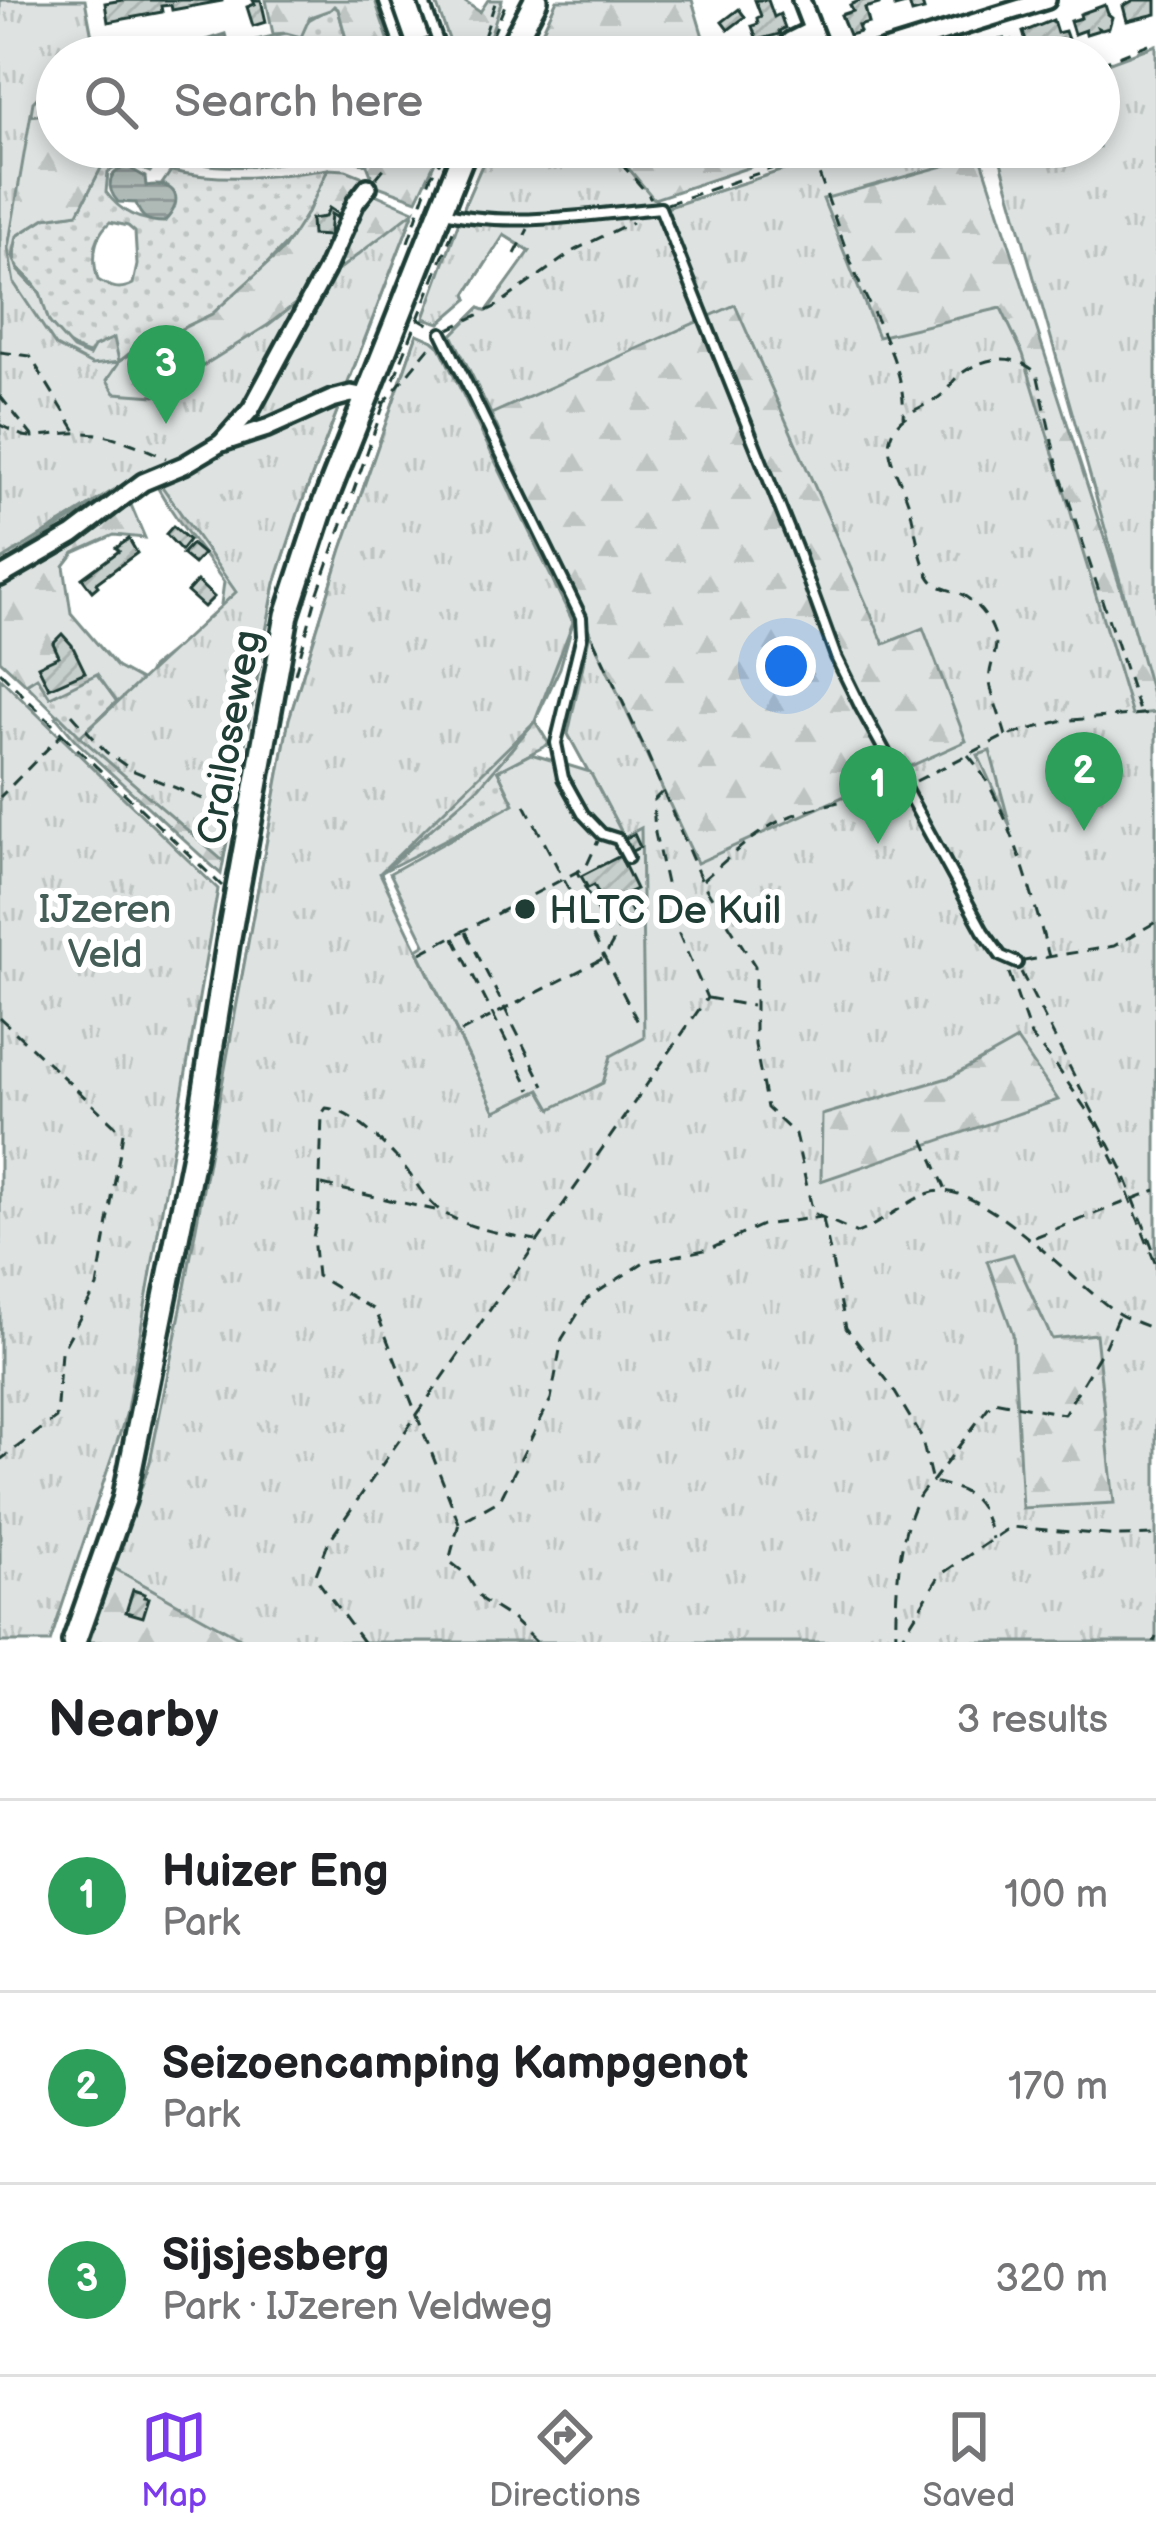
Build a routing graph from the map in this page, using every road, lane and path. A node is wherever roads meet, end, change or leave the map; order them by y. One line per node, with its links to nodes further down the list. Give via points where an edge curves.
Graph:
1 (385, 0): 10 (lane)
2 (423, 0): 11 (lane)
3 (496, 0): 12 (path)
4 (506, 0): 13 (path)
5 (801, 0): 9 (street)
6 (1047, 0): 8 (street)
7 (534, 1): 14 (main road)
8 (1026, 3): 17 (street)
9 (812, 30): 15 (street); 16 (street)
10 (397, 36)
11 (436, 36)
12 (486, 36)
13 (500, 36)
14 (508, 36)
15 (800, 36)
16 (814, 36)
17 (926, 36)
18 (1156, 41): 19 (path)
19 (1120, 57)
20 (384, 168): 25 (path)
21 (457, 168): 27 (main road, Crailoseweg)
22 (625, 168): 26 (path)
23 (771, 168): 26 (path)
24 (817, 168): 35 (path, via 899,377)
25 (368, 187): 39 (street, via 251,410)
26 (660, 208): 28 (lane); 30 (path); 50 (lane, via 836,657)
27 (440, 211): 28 (lane); 32 (main road, Crailoseweg)
28 (533, 219): 29 (path)
29 (515, 254)
30 (442, 333): 32 (path, via 420,318); 34 (path); 42 (lane)
31 (0, 352): 37 (path, via 29,356)
32 (384, 378): 34 (main road, Crailoseweg)
33 (0, 396): 38 (path)
34 (375, 400): 39 (street, via 332,399); 54 (main road, Crailoseweg, via 320,514 287,615)
35 (903, 418): 46 (path, via 992,358 1026,363 1037,373 1058,468); 48 (path, via 888,443 891,464 928,576 972,602 995,634 990,682)
36 (0, 425): 38 (path)
37 (76, 430): 38 (path); 40 (path, via 114,435)
38 (33, 437)
39 (221, 443): 40 (street)
40 (184, 465): 41 (street, via 143,482)
41 (0, 577)
42 (581, 616): 51 (path); 55 (lane, via 556,743 563,778)
43 (0, 672): 47 (path)
44 (1156, 712): 46 (path)
45 (72, 714): 54 (path, via 132,770)
46 (1140, 714): 48 (path)
47 (62, 734): 52 (path); 60 (path, via 224,887)
48 (1006, 736): 49 (path)
49 (967, 754): 50 (path); 65 (path, via 1003,815)
50 (905, 787): 59 (path, via 786,818); 67 (lane, via 983,931)
51 (662, 792): 59 (path); 68 (path, via 653,801 656,832 675,925)
52 (0, 797)
53 (525, 805): 58 (path)
54 (250, 815): 60 (main road, Crailoseweg)
55 (602, 834): 56 (lane, via 618,839); 57 (path)
56 (628, 858)
57 (577, 872): 58 (path); 66 (path, via 613,942)
58 (563, 879): 62 (path); 66 (path)
59 (701, 882): 69 (path, via 755,966)
60 (238, 888): 96 (main road, Crailoseweg, via 124,1500)
61 (1156, 922): 65 (path, via 1114,946)
62 (465, 930): 63 (path); 70 (path)
63 (453, 936): 64 (path); 71 (path)
64 (421, 953)
65 (1049, 957): 67 (path)
66 (604, 958): 70 (path); 73 (path)
67 (1013, 961): 81 (path); 81 (path, via 1009,979 1030,1036 1096,1124)
68 (706, 998): 69 (path); 85 (path)
69 (755, 1006): 83 (path, via 767,1108 795,1134 813,1213)
70 (505, 1009): 71 (path); 75 (path)
71 (493, 1016): 74 (path); 76 (path)
72 (0, 1018): 91 (path, via 123,1133 97,1287 61,1352 56,1418)
73 (640, 1026)
74 (461, 1032)
75 (544, 1086)
76 (531, 1090)
77 (924, 1139): 80 (path)
78 (320, 1185): 82 (path); 82 (path, via 322,1114 333,1108 396,1157); 90 (path, via 317,1276 376,1311)
79 (1156, 1190): 81 (path)
80 (946, 1192): 83 (path, via 932,1191 857,1233); 84 (path, via 959,1192)
81 (1132, 1199): 84 (path); 86 (path); 87 (path)
82 (442, 1212): 85 (path)
83 (823, 1217): 92 (path, via 846,1328 921,1436); 93 (path, via 762,1225 710,1249 644,1262 587,1299 562,1340 551,1399 500,1500)
84 (1032, 1238): 88 (path)
85 (538, 1241): 90 (path)
86 (1156, 1257)
87 (1156, 1265)
88 (1119, 1314): 89 (path); 92 (path, via 1064,1414 993,1401)
89 (1156, 1326)
90 (418, 1413): 93 (path); 97 (path, via 329,1541 315,1577)
91 (0, 1460)
92 (932, 1482): 95 (path, via 960,1488 985,1512); 99 (path, via 910,1517 895,1587)
93 (460, 1522): 98 (path, via 449,1561 482,1600)
94 (1156, 1535): 95 (path, via 1010,1527)
95 (992, 1539): 99 (path, via 940,1574)
96 (74, 1642)
97 (363, 1642)
98 (536, 1642)
99 (897, 1642)

